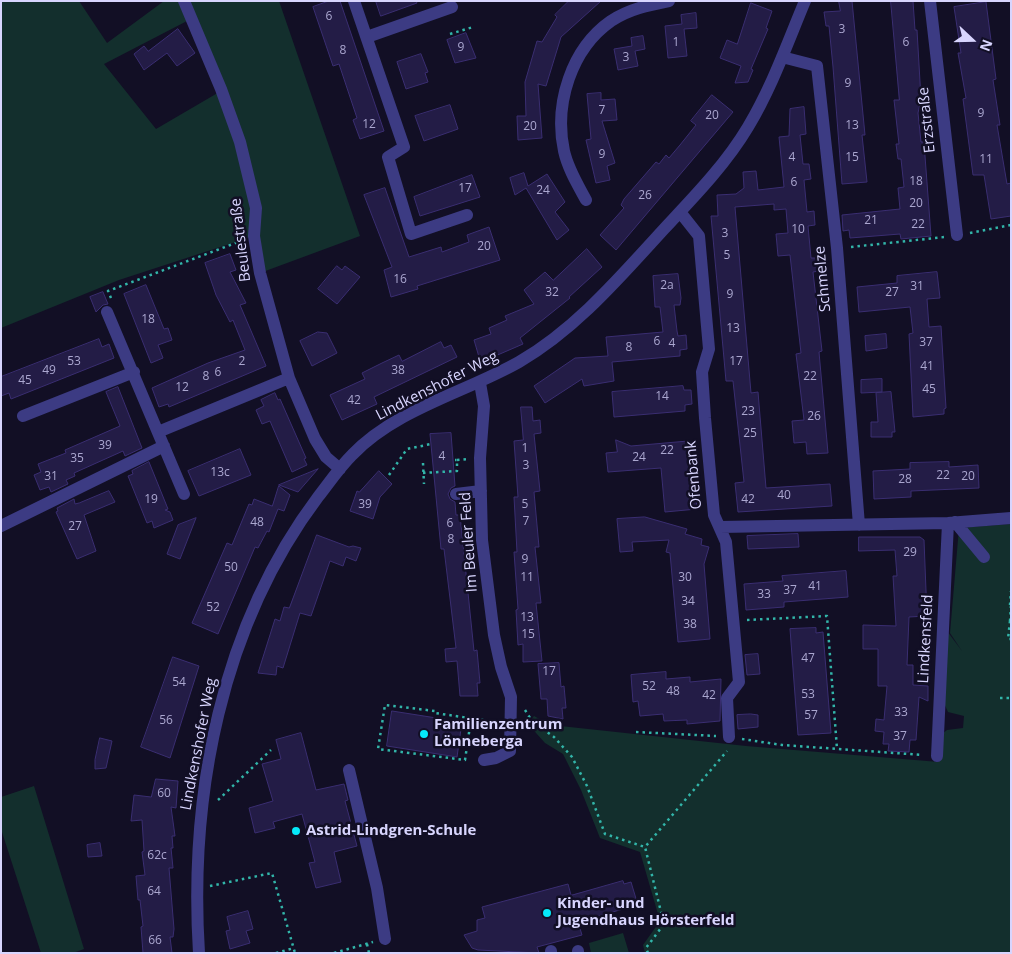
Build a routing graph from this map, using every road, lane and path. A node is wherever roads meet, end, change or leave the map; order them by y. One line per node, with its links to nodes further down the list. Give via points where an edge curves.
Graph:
1 (184, 1): 16 (street, Beulestraße, via 240,142 257,218)
2 (354, 1): 9 (street)
3 (669, 1): 11 (street, via 642,6 612,20 588,43 570,73 561,132 570,169)
4 (805, 1): 10 (street, Lindkenshofer Weg)
5 (930, 1): 15 (street, Erzstraße)
6 (452, 7): 9 (street)
7 (473, 27): 8 (path)
8 (450, 34)
9 (367, 37): 13 (street, via 404,147 388,157 410,234)
10 (782, 56): 12 (street, Lindkenshofer Weg, via 770,89 748,128); 17 (street, Schmelze, via 817,66)
11 (586, 200)
12 (680, 212): 21 (street, Lindkenshofer Weg, via 572,324 536,352); 39 (street, Ofenbank, via 699,236 709,349 702,372 714,515)
13 (467, 215)
14 (1011, 225): 15 (path)
15 (957, 235): 17 (path)
16 (254, 236): 18 (path, via 108,291 114,309); 20 (street, Beulestraße, via 268,309)
17 (837, 248): 37 (street, Schmelze)
18 (106, 312): 19 (street)
19 (134, 372): 22 (street); 23 (street)
20 (289, 378): 23 (street); 28 (street, Beulestraße, via 315,439 326,457)
21 (480, 383): 28 (street, Lindkenshofer Weg, via 404,417 377,434); 32 (street, Im Beuler Feld, via 484,406)
22 (23, 416)
23 (158, 432): 25 (street)
24 (431, 444): 30 (path, via 407,449)
25 (164, 446): 33 (street); 38 (street)
26 (455, 460): 29 (path, via 457,471)
27 (422, 463): 29 (path)
28 (340, 469): 58 (street, Lindkenshofer Weg, via 286,544 250,616 223,693)
29 (423, 473): 31 (path)
30 (389, 475)
31 (424, 484)
32 (481, 492): 34 (street); 46 (street, Im Beuler Feld, via 482,540 494,635)
33 (184, 494)
34 (456, 494)
35 (1011, 518): 36 (street)
36 (952, 523): 37 (street); 40 (street); 55 (street, Lindkensfeld)
37 (859, 525): 39 (street)
38 (1, 526)
39 (720, 527): 43 (street, Ofenbank, via 726,542)
40 (984, 557)
41 (1011, 591): 42 (path)
42 (1010, 605): 44 (path)
43 (733, 621): 52 (street, Ofenbank, via 739,682 727,698); 54 (path, via 827,616)
44 (1010, 621): 45 (path, via 1008,639)
45 (1011, 639)
46 (511, 696): 56 (street, via 510,751); 59 (path, via 532,721 554,737 572,757 605,834)
47 (1000, 698): 48 (path)
48 (1011, 698)
49 (471, 719): 49 (path, via 465,760 378,749 385,706); 50 (path)
50 (493, 722)
51 (636, 732): 52 (path)
52 (730, 737): 54 (path); 59 (path, via 727,751)
53 (271, 750): 58 (path)
54 (837, 750): 55 (path)
55 (937, 756)
56 (484, 760)
57 (349, 770): 61 (street, via 377,888)
58 (202, 815): 60 (street, Lindkenshofer Weg)
59 (645, 847): 70 (path, via 664,924 646,948)
60 (197, 889): 63 (path, via 272,874); 65 (street, Lindkenshofer Weg)
61 (385, 939): 62 (path)
62 (367, 944): 64 (path); 69 (path)
63 (294, 948): 66 (path); 67 (path)
64 (347, 951): 68 (path)
65 (199, 953)
66 (276, 953)
67 (295, 953)
68 (334, 953)
69 (369, 953)
70 (648, 953)

